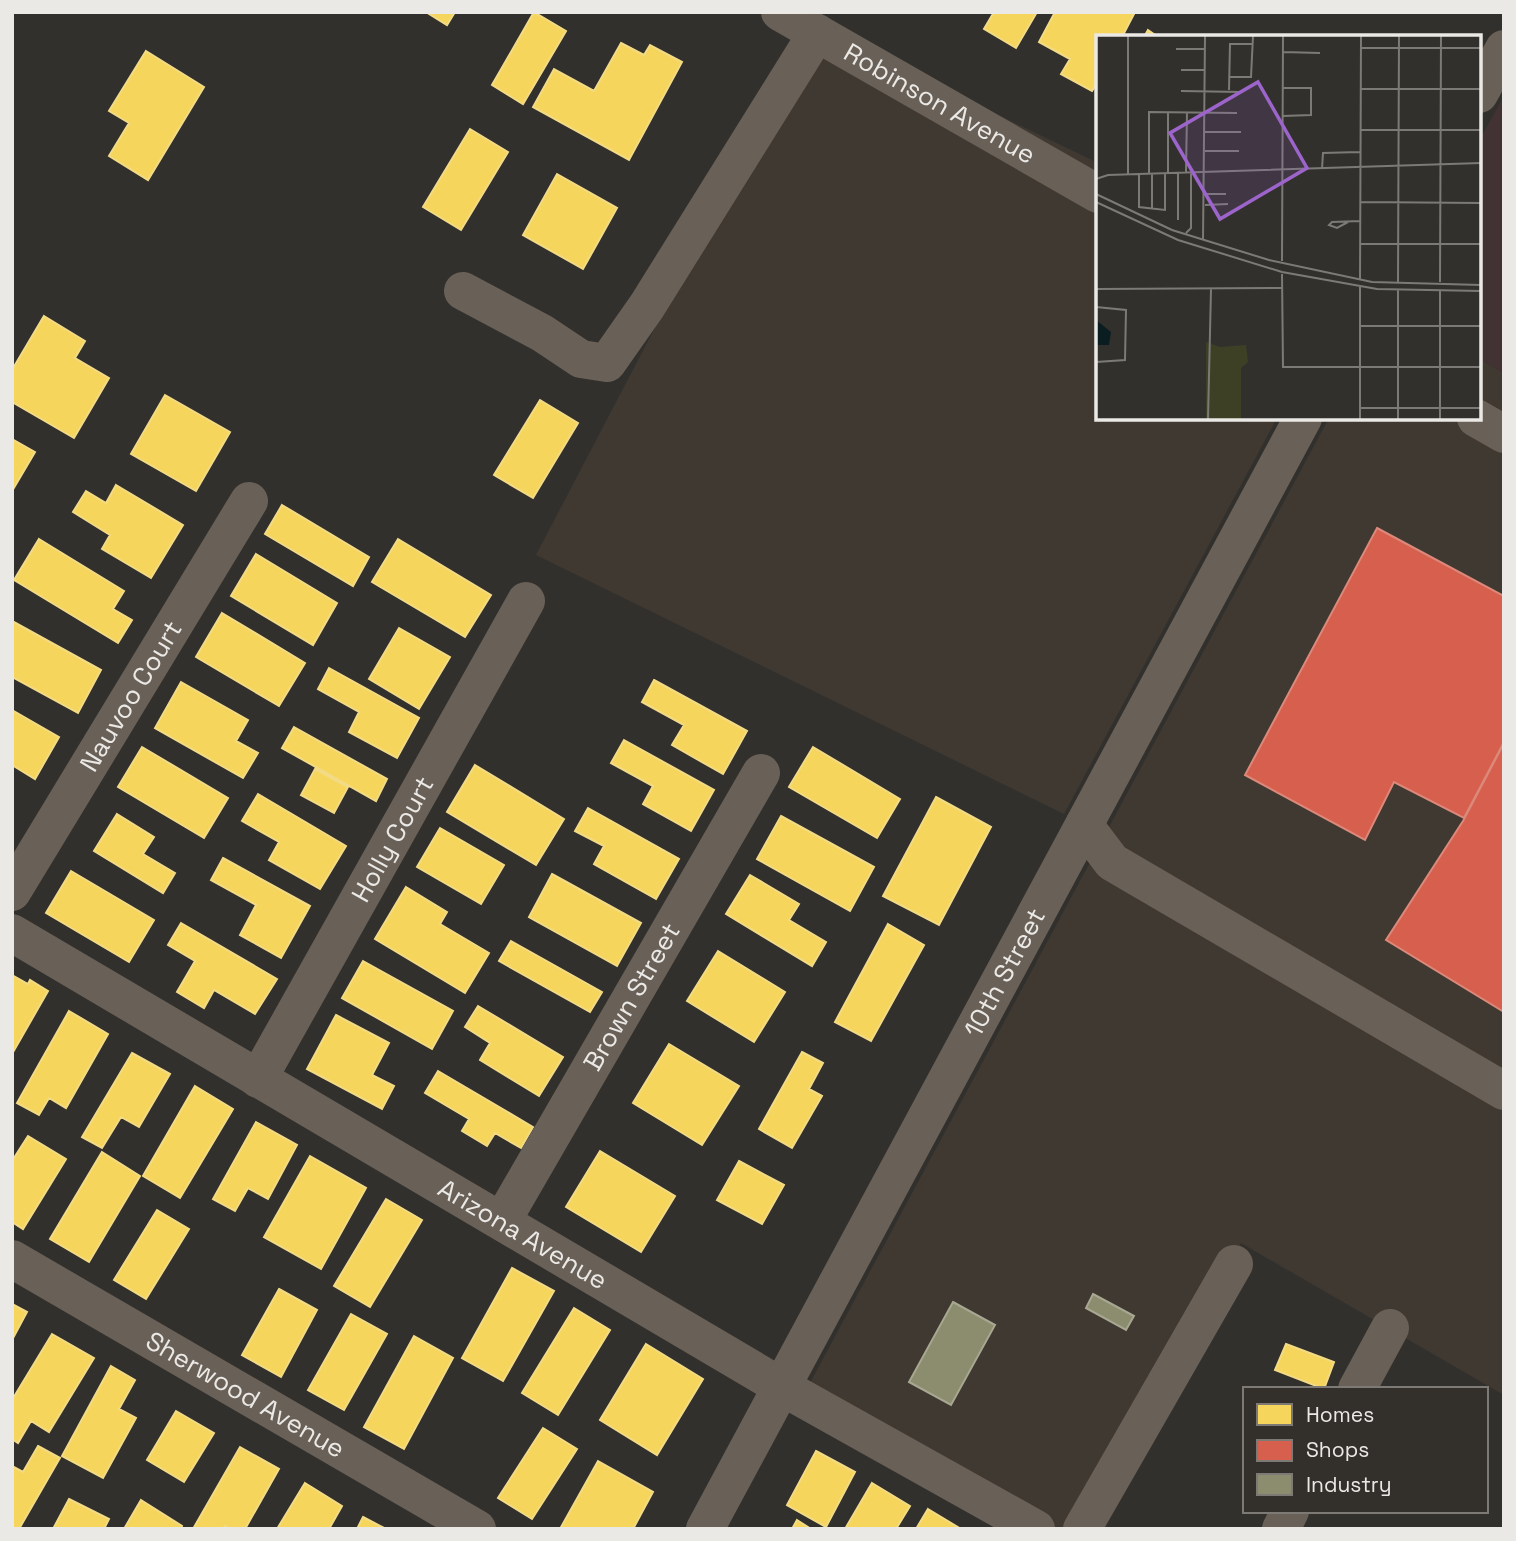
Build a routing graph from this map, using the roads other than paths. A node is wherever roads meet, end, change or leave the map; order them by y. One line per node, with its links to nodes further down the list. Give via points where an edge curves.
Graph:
1 (780, 12): 2 (street, Robinson Avenue)
2 (817, 33): 5 (street, Robinson Avenue); 6 (street, via 607,363 581,359)
3 (1504, 49): 4 (street)
4 (1481, 90)
5 (1096, 193)
6 (463, 291)
7 (1302, 420): 13 (street, 10th Street)
8 (1480, 420): 9 (street)
9 (1504, 434)
10 (248, 501): 14 (street, Nauvoo Court)
11 (526, 601): 16 (street, Holly Court)
12 (761, 773): 18 (street, Brown Street)
13 (1084, 825): 17 (street, via 1112,862); 22 (street, 10th Street)
14 (12, 892)
15 (12, 933): 16 (street, Arizona Avenue)
16 (258, 1079): 18 (street, Arizona Avenue)
17 (1504, 1091)
18 (502, 1222): 22 (street, Arizona Avenue)
19 (12, 1259): 25 (street, Sherwood Avenue)
20 (1234, 1264): 28 (street)
21 (1390, 1328): 23 (street)
22 (782, 1387): 26 (street, 10th Street); 27 (street, Arizona Avenue)
23 (1358, 1387)
24 (1289, 1513): 29 (street)
25 (477, 1529)
26 (705, 1529)
27 (1036, 1529)
28 (1082, 1529)
29 (1281, 1529)

